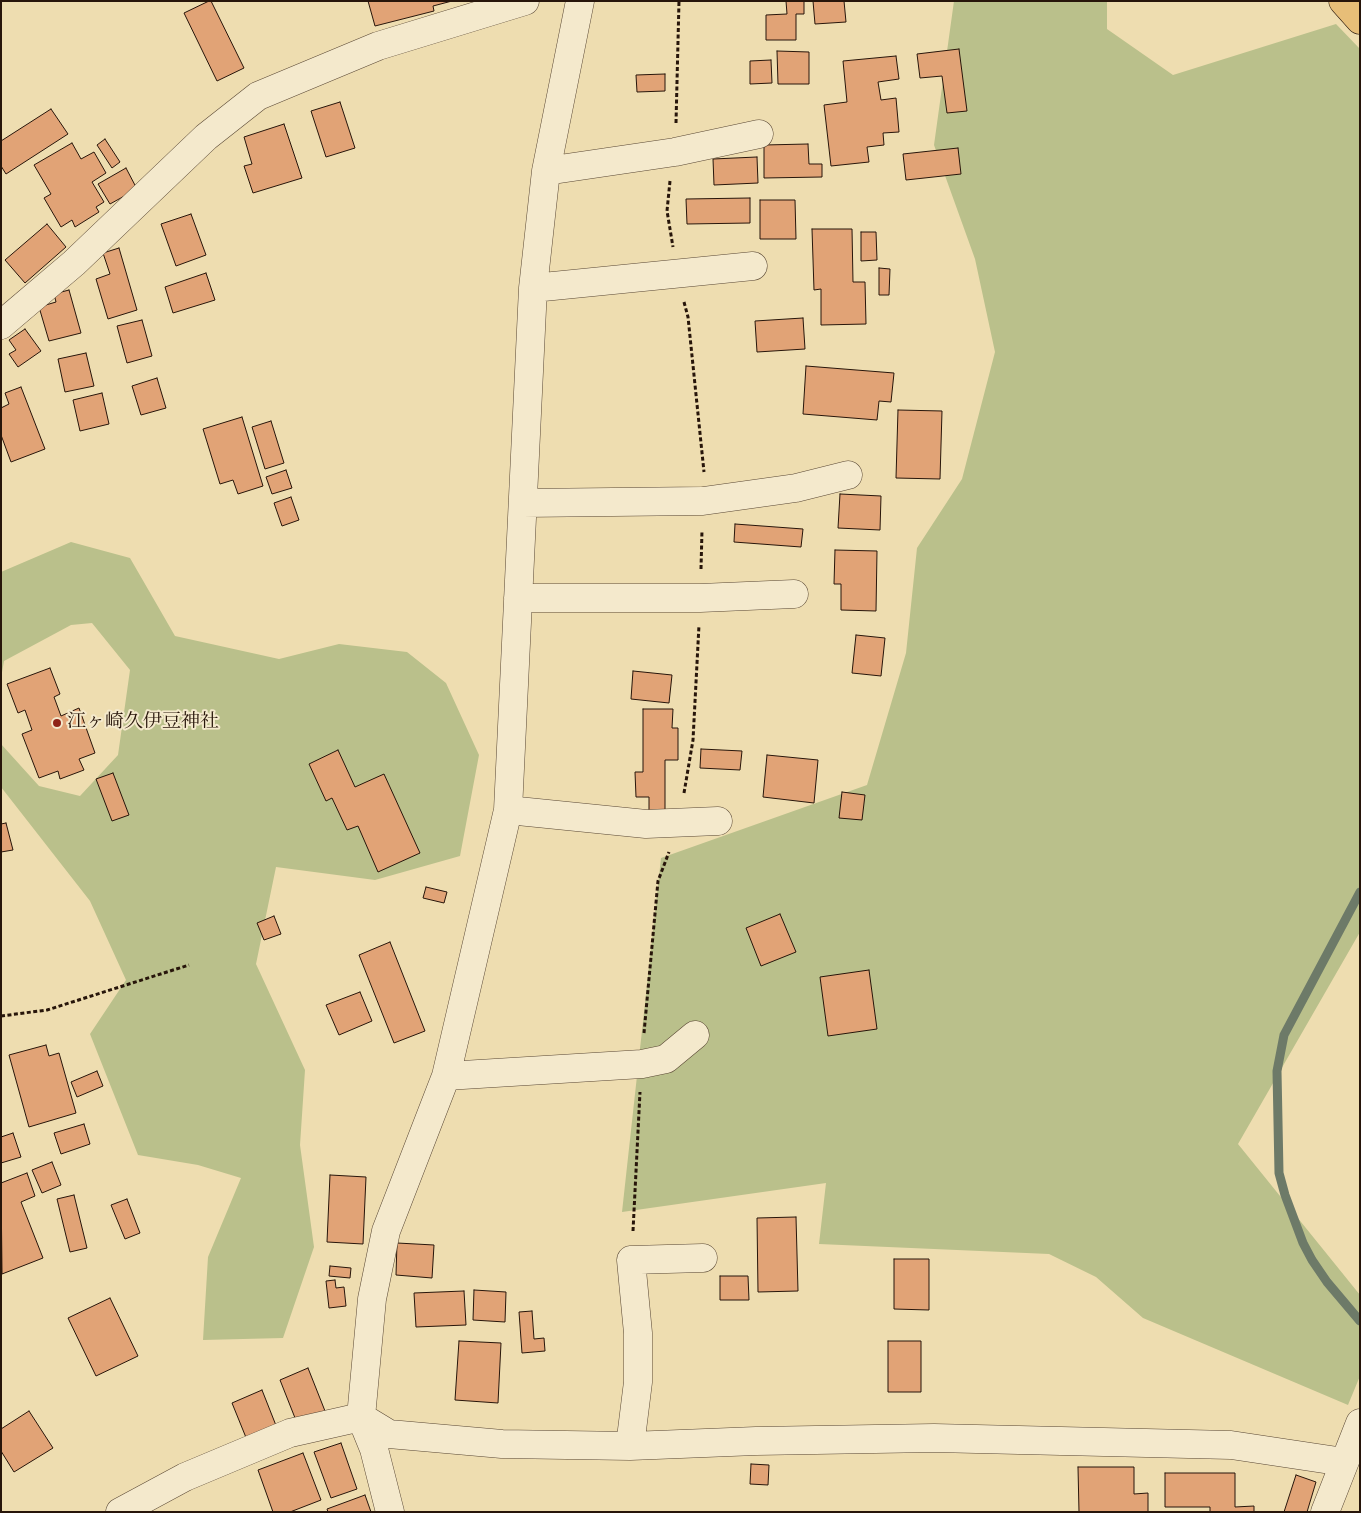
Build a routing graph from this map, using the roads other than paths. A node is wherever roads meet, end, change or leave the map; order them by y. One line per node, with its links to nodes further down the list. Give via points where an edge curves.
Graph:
1 (525, 1): 9 (street, via 378,46 258,96 206,137 74,263)
2 (580, 1): 6 (street)
3 (1343, 1): 4 (main road)
4 (1360, 20)
5 (758, 134): 6 (street, via 676,152)
6 (546, 171): 8 (street)
7 (753, 266): 8 (street)
8 (533, 288): 11 (street)
9 (1, 325)
10 (848, 475): 11 (street, via 796,488 703,501)
11 (523, 502): 13 (street)
12 (794, 594): 13 (street, via 700,598)
13 (518, 598): 14 (street)
14 (508, 810): 15 (street, via 646,824); 17 (street)
15 (718, 821)
16 (695, 1035): 17 (street, via 666,1059 642,1064)
17 (446, 1076): 19 (street, via 386,1231 372,1299)
18 (703, 1258): 21 (street, via 631,1260 638,1334 638,1382)
19 (361, 1417): 21 (street, via 389,1434 502,1444); 23 (street, via 290,1433 185,1477); 24 (street, via 374,1449)
20 (1360, 1423): 22 (street)
21 (630, 1446): 22 (street, via 756,1440 934,1438 1211,1444)
22 (1344, 1462): 25 (street)
23 (120, 1512)
24 (390, 1512)
25 (1325, 1512)

